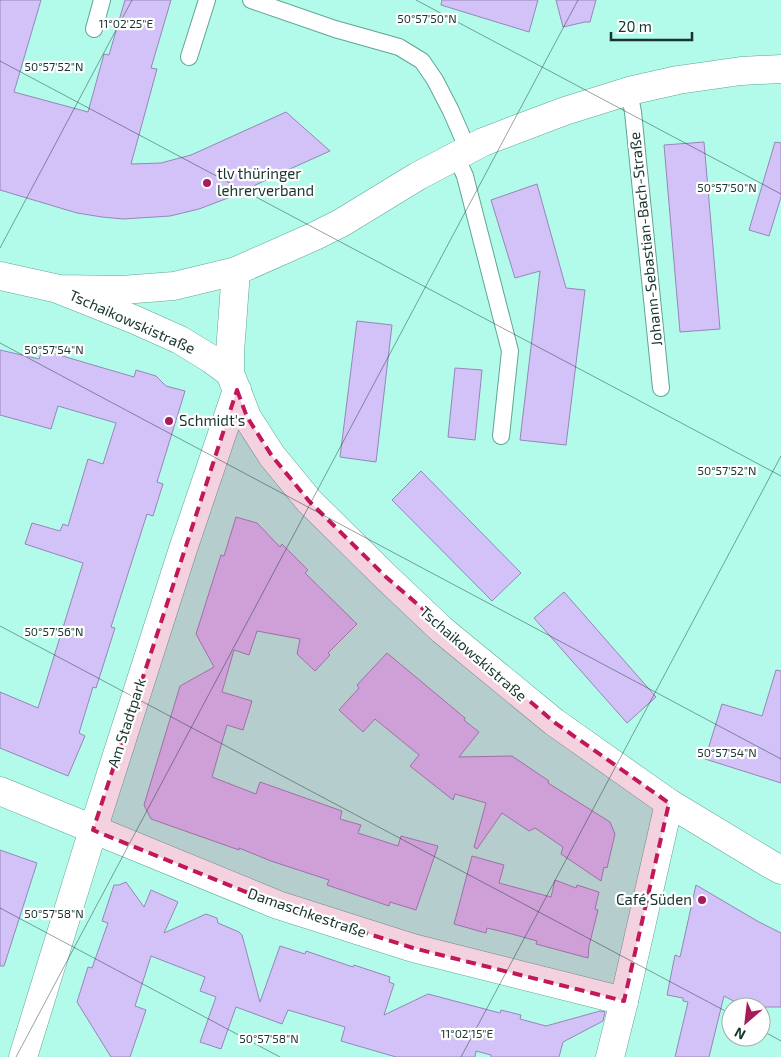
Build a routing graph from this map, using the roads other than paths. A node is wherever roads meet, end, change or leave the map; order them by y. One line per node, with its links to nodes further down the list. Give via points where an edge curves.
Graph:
1 (102, 0): 4 (lane)
2 (207, 0): 5 (lane)
3 (251, 0): 8 (lane, via 335,30 399,47 422,60 458,124)
4 (94, 29)
5 (189, 57)
6 (781, 69): 7 (street, via 741,71)
7 (629, 91): 8 (street, via 565,110); 13 (lane, Johann-Sebastian-Bach-Straße)
8 (462, 153): 9 (street, via 341,223); 14 (lane, via 465,176 510,351)
9 (236, 272): 11 (street, Tschaikowskistraße, via 174,286 122,290); 12 (street, Tschaikowskistraße, via 230,352)
10 (0, 276): 11 (street, Tschaikowskistraße)
11 (59, 289): 12 (street, Tschaikowskistraße, via 180,340 211,359)
12 (233, 382): 16 (street, Tschaikowskistraße, via 247,417 272,456 309,501 386,577 442,630 554,722); 17 (street, Am Stadtpark)
13 (662, 388)
14 (501, 436)
15 (0, 791): 17 (street, Damaschkestraße)
16 (669, 803): 18 (street, Tschaikowskistraße); 19 (street)
17 (93, 830): 19 (street, Damaschkestraße, via 278,906 413,948); 20 (street, Am Stadtpark)
18 (781, 870)
19 (624, 1002): 21 (street)
20 (23, 1057)
21 (610, 1057)

